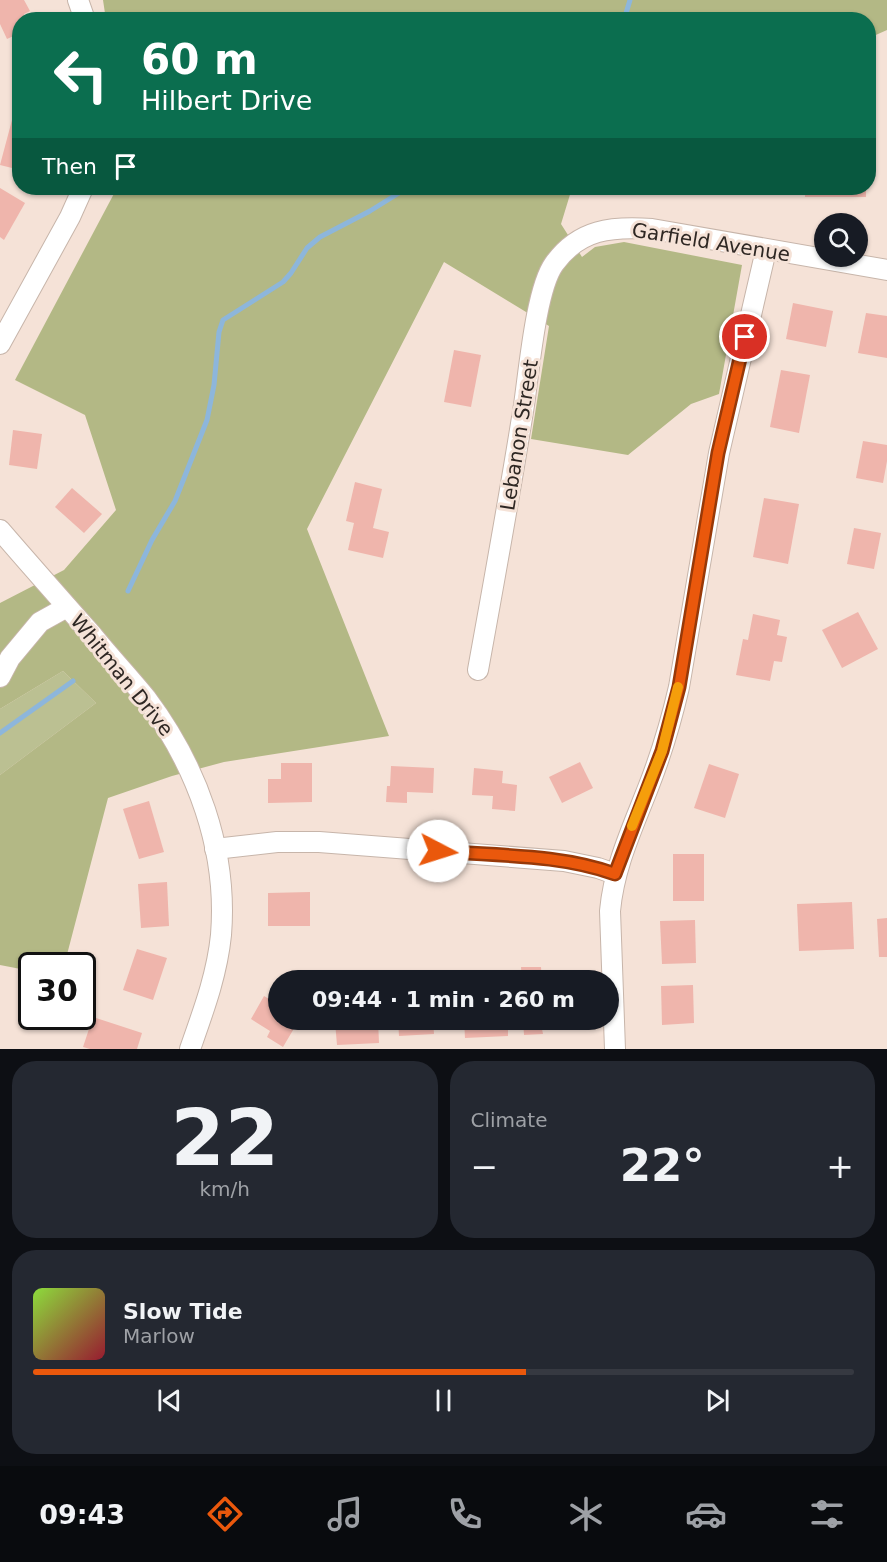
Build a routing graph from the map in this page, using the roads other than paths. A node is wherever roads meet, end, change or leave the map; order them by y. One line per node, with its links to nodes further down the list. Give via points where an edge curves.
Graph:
1 (80, 195): 5 (street)
2 (606, 229): 3 (street, Garfield Avenue, via 652,229); 8 (street, Lebanon Street, via 564,252 545,282)
3 (766, 250): 4 (street, Garfield Avenue); 11 (street, via 718,453 679,687 662,751)
4 (887, 270)
5 (0, 344)
6 (0, 530): 7 (street, Whitman Drive)
7 (67, 607): 9 (street, via 40,622 10,658); 10 (street, Whitman Drive, via 146,698 174,740 194,779)
8 (478, 670)
9 (0, 677)
10 (216, 849): 11 (street, via 319,842 564,861); 12 (street, Whitman Drive, via 221,934 213,979)
11 (615, 874): 13 (street, via 610,911)
12 (190, 1049)
13 (615, 1049)

